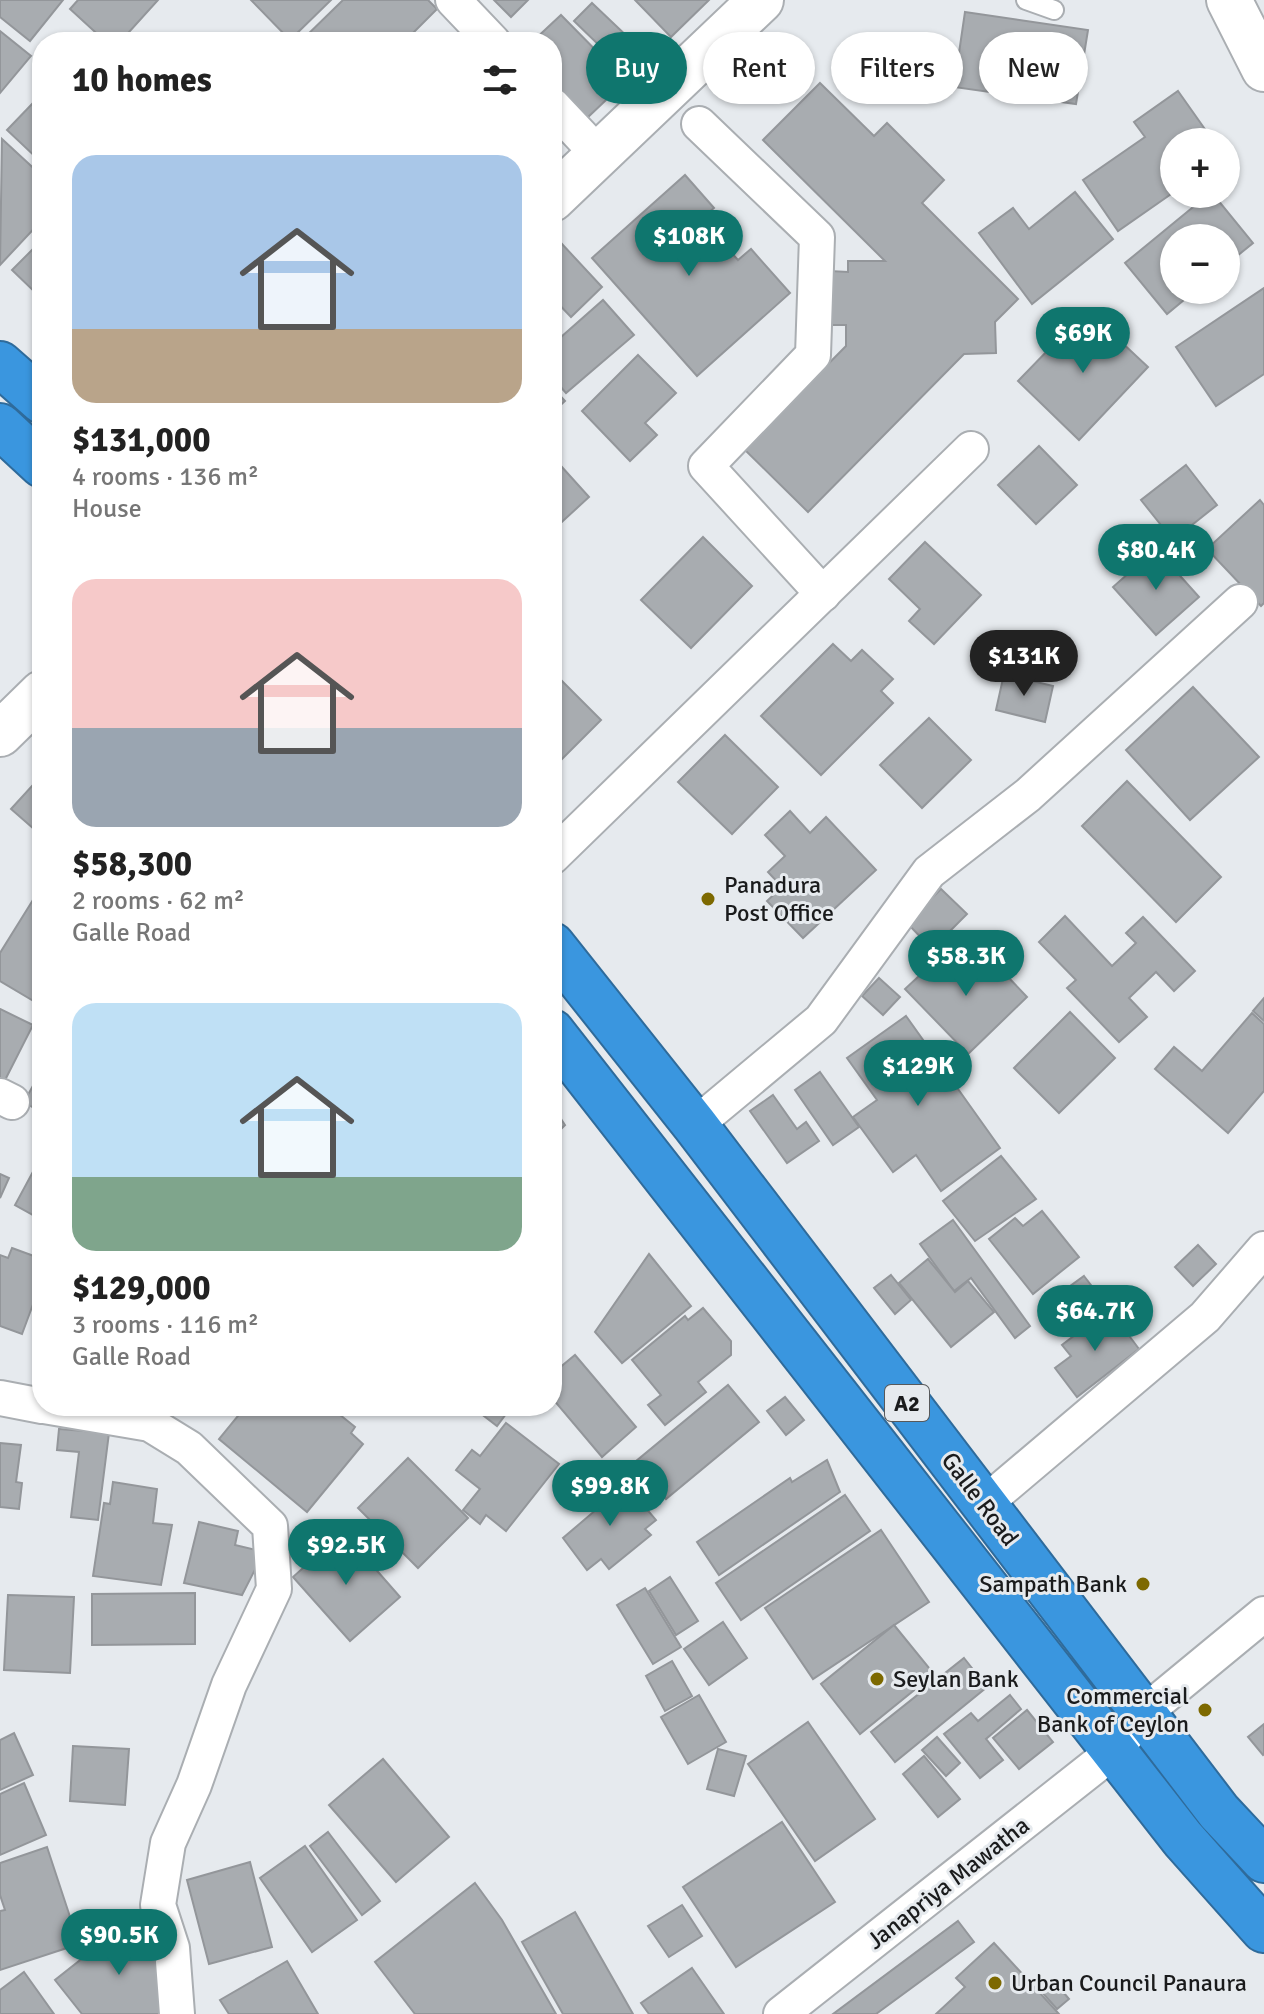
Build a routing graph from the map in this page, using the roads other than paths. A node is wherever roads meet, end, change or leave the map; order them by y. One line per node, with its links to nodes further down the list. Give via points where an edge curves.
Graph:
1 (453, 0): 6 (street)
2 (761, 0): 10 (street)
3 (1026, 0): 5 (lane)
4 (1229, 0): 7 (street)
5 (1054, 10)
6 (483, 32)
7 (1264, 69)
8 (562, 116): 10 (street)
9 (699, 124): 17 (street, via 817,237 813,355 706,466)
10 (600, 156): 11 (street)
11 (562, 190)
12 (0, 364): 13 (highway)
13 (32, 392)
14 (0, 426): 16 (highway)
15 (971, 449): 17 (street)
16 (32, 456)
17 (823, 594): 21 (street)
18 (1240, 602): 24 (street, via 1028,795 929,872 821,1020)
19 (32, 703): 20 (street)
20 (0, 734)
21 (562, 847)
22 (562, 958): 24 (highway, Galle Road / A2)
23 (562, 1045): 32 (highway, Galle Road / A2)
24 (695, 1125): 29 (highway, Galle Road / A2)
25 (1264, 1249): 29 (street, via 1205,1317)
26 (0, 1398): 27 (street)
27 (32, 1404)
28 (102, 1416): 35 (street, via 150,1424 189,1448 270,1526 274,1589 229,1685 168,1843 158,1905 172,1948)
29 (984, 1504): 31 (highway, Galle Road / A2)
30 (1264, 1614): 31 (street, Janapriya Mawatha)
31 (1144, 1713): 32 (street, Janapriya Mawatha); 33 (highway, Galle Road / A2, via 1219,1812)
32 (1114, 1751): 34 (highway, Galle Road / A2); 36 (street, Janapriya Mawatha)
33 (1264, 1860)
34 (1264, 1930)
35 (177, 2014)
36 (781, 2014)

